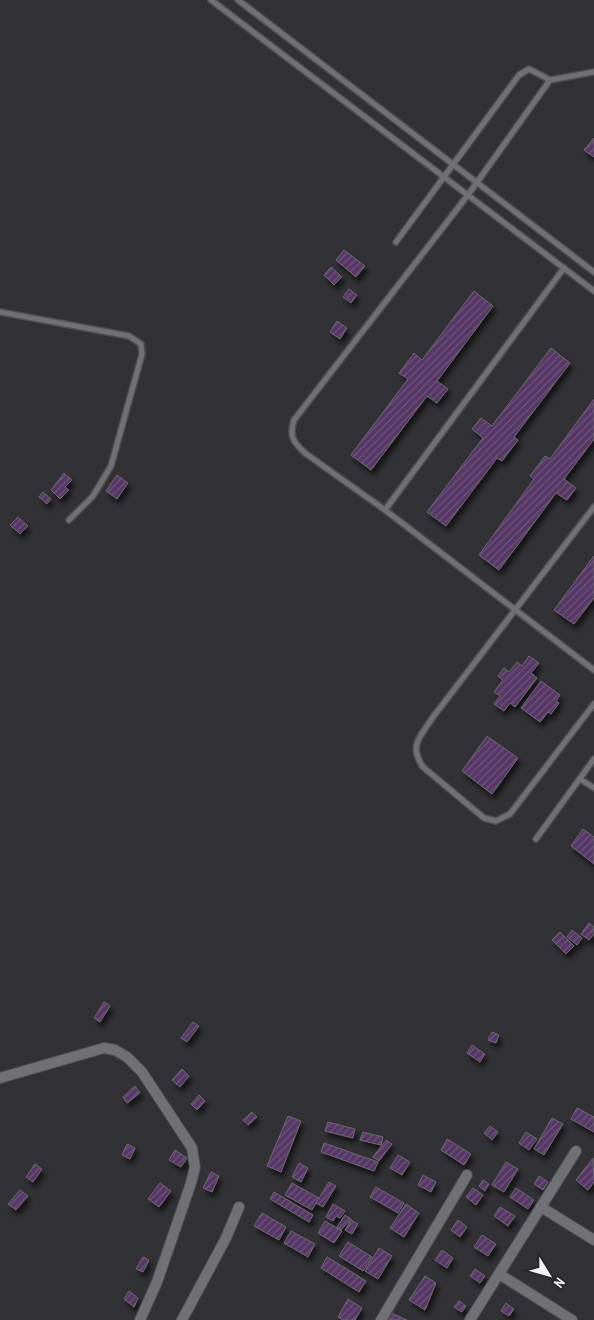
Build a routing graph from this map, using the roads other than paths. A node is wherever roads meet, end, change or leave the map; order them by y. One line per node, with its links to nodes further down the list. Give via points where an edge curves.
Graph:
1 (211, 0): 6 (lane)
2 (238, 0): 5 (lane)
3 (594, 72): 4 (lane)
4 (550, 80): 5 (lane, via 533,70 524,71); 7 (lane)
5 (452, 164): 6 (lane); 7 (lane)
6 (444, 177): 8 (lane); 9 (lane)
7 (477, 182): 8 (lane); 11 (lane)
8 (468, 195): 10 (lane); 15 (lane, via 294,420 290,432 294,443 305,453)
9 (396, 242)
10 (564, 268): 12 (lane); 15 (lane)
11 (594, 272)
12 (594, 291)
13 (0, 312): 16 (lane, via 129,336 141,344 142,354 111,466 93,496)
14 (594, 507): 17 (lane)
15 (385, 510): 17 (lane)
16 (69, 520)
17 (516, 610): 18 (lane); 19 (lane, via 415,745 415,756 422,767 484,818 496,821 510,814)
18 (594, 670)
19 (594, 704)
20 (594, 759): 21 (lane)
21 (580, 779): 22 (lane); 23 (lane)
22 (594, 788)
23 (536, 839)
24 (0, 1078): 31 (street, via 104,1048 115,1050 142,1072 192,1148 195,1167 191,1183 157,1282)
25 (576, 1151): 28 (street)
26 (467, 1175): 33 (street)
27 (239, 1207): 32 (street)
28 (541, 1207): 29 (street); 30 (street)
29 (594, 1240)
30 (499, 1274): 34 (street); 35 (street)
31 (140, 1320)
32 (182, 1320)
33 (381, 1320)
34 (470, 1320)
35 (572, 1320)

